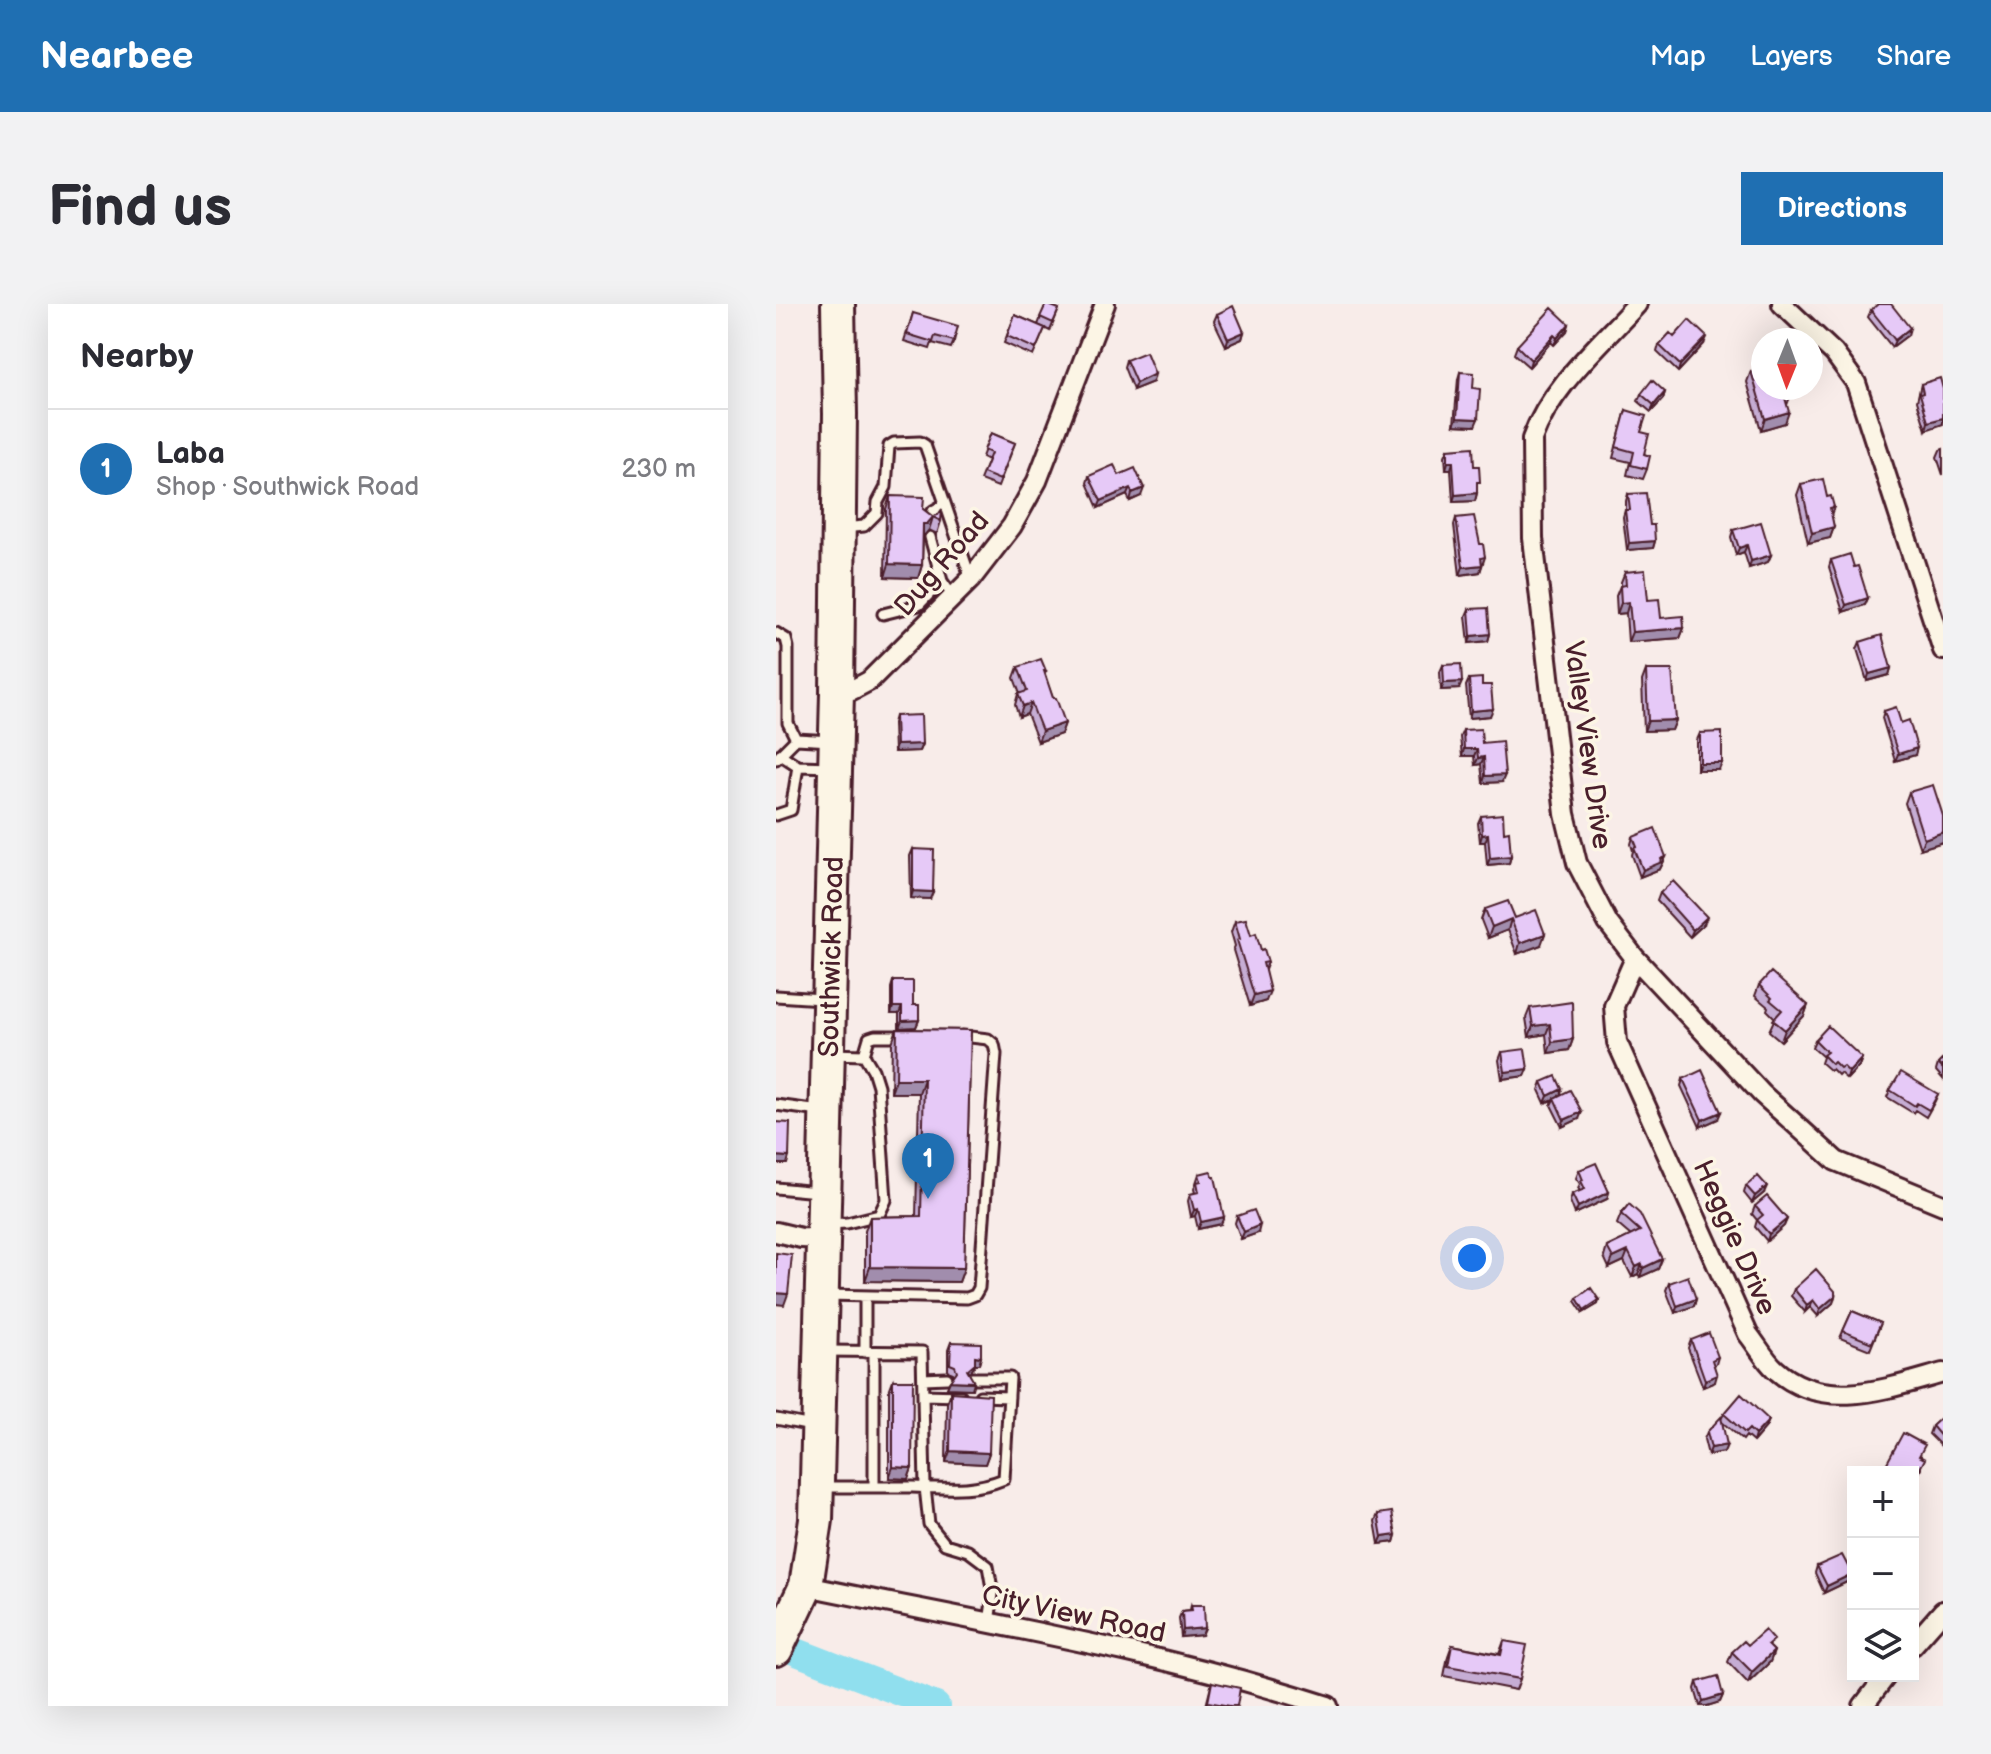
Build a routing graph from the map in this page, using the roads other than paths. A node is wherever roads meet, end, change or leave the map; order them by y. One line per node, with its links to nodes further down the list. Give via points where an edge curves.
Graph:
1 (838, 304): 7 (highway, Southwick Road)
2 (1105, 304): 9 (street, Dug Road, via 1037,481 1012,526)
3 (1637, 304): 21 (street, Valley View Drive, via 1566,382 1532,439 1533,538 1565,814 1577,863 1608,923)
4 (1782, 304): 14 (street, via 1834,353 1856,383)
5 (945, 504): 6 (lane, via 933,511); 7 (lane, via 923,444 894,443 888,449 885,490 874,517 860,527); 9 (lane)
6 (929, 522)
7 (839, 528): 15 (highway, Southwick Road)
8 (930, 537): 10 (lane)
9 (971, 579): 11 (street, Dug Road)
10 (942, 581): 11 (lane); 12 (lane, via 919,605)
11 (954, 598): 15 (street, Dug Road, via 869,681)
12 (883, 614)
13 (776, 633): 16 (lane, via 788,647 788,723)
14 (1943, 650)
15 (837, 693): 17 (highway, Southwick Road)
16 (796, 739): 17 (lane); 18 (lane)
17 (835, 755): 19 (lane); 23 (highway, Southwick Road)
18 (778, 756): 19 (lane)
19 (798, 766): 20 (lane, via 791,810)
20 (776, 815)
21 (1635, 958): 31 (street, Valley View Drive, via 1762,1094 1836,1161); 38 (street, Heggie Drive, via 1614,1006 1617,1042 1748,1334 1774,1368 1798,1385 1833,1394 1873,1392)
22 (776, 996): 23 (lane)
23 (830, 999): 26 (highway, Southwick Road)
24 (920, 1036): 27 (lane, via 869,1038)
25 (950, 1036): 35 (lane, via 988,1039 996,1054 979,1288 967,1298)
26 (828, 1053): 27 (lane); 29 (highway, Southwick Road)
27 (864, 1055): 32 (lane, via 878,1086 886,1200 879,1215 847,1223)
28 (776, 1105): 29 (lane)
29 (827, 1112): 32 (highway, Southwick Road)
30 (776, 1188): 32 (lane)
31 (1943, 1205)
32 (825, 1219): 33 (street, via 801,1238); 34 (highway, Southwick Road)
33 (776, 1232)
34 (822, 1295): 35 (lane); 36 (highway, Southwick Road)
35 (865, 1296): 37 (lane)
36 (821, 1351): 37 (lane); 45 (highway, Southwick Road)
37 (870, 1352): 41 (lane, via 922,1352); 46 (lane)
38 (1943, 1373)
39 (947, 1378): 41 (lane)
40 (972, 1378): 43 (lane, via 1010,1378)
41 (923, 1379): 42 (lane)
42 (923, 1395): 43 (lane); 47 (lane)
43 (1009, 1397): 47 (lane, via 1004,1479 957,1490)
44 (776, 1419): 45 (lane)
45 (819, 1427): 48 (highway, Southwick Road)
46 (874, 1486): 47 (lane); 48 (lane)
47 (925, 1487): 51 (lane, via 929,1524 945,1544 968,1551 988,1566 993,1594)
48 (817, 1488): 49 (highway, Southwick Road)
49 (801, 1596): 51 (street, City View Road); 53 (highway, Southwick Road)
50 (1943, 1611): 52 (street)
51 (989, 1623): 55 (street, City View Road, via 1131,1651)
52 (1919, 1638)
53 (776, 1649)
54 (1881, 1682): 56 (street)
55 (1328, 1706)
56 (1863, 1706)

